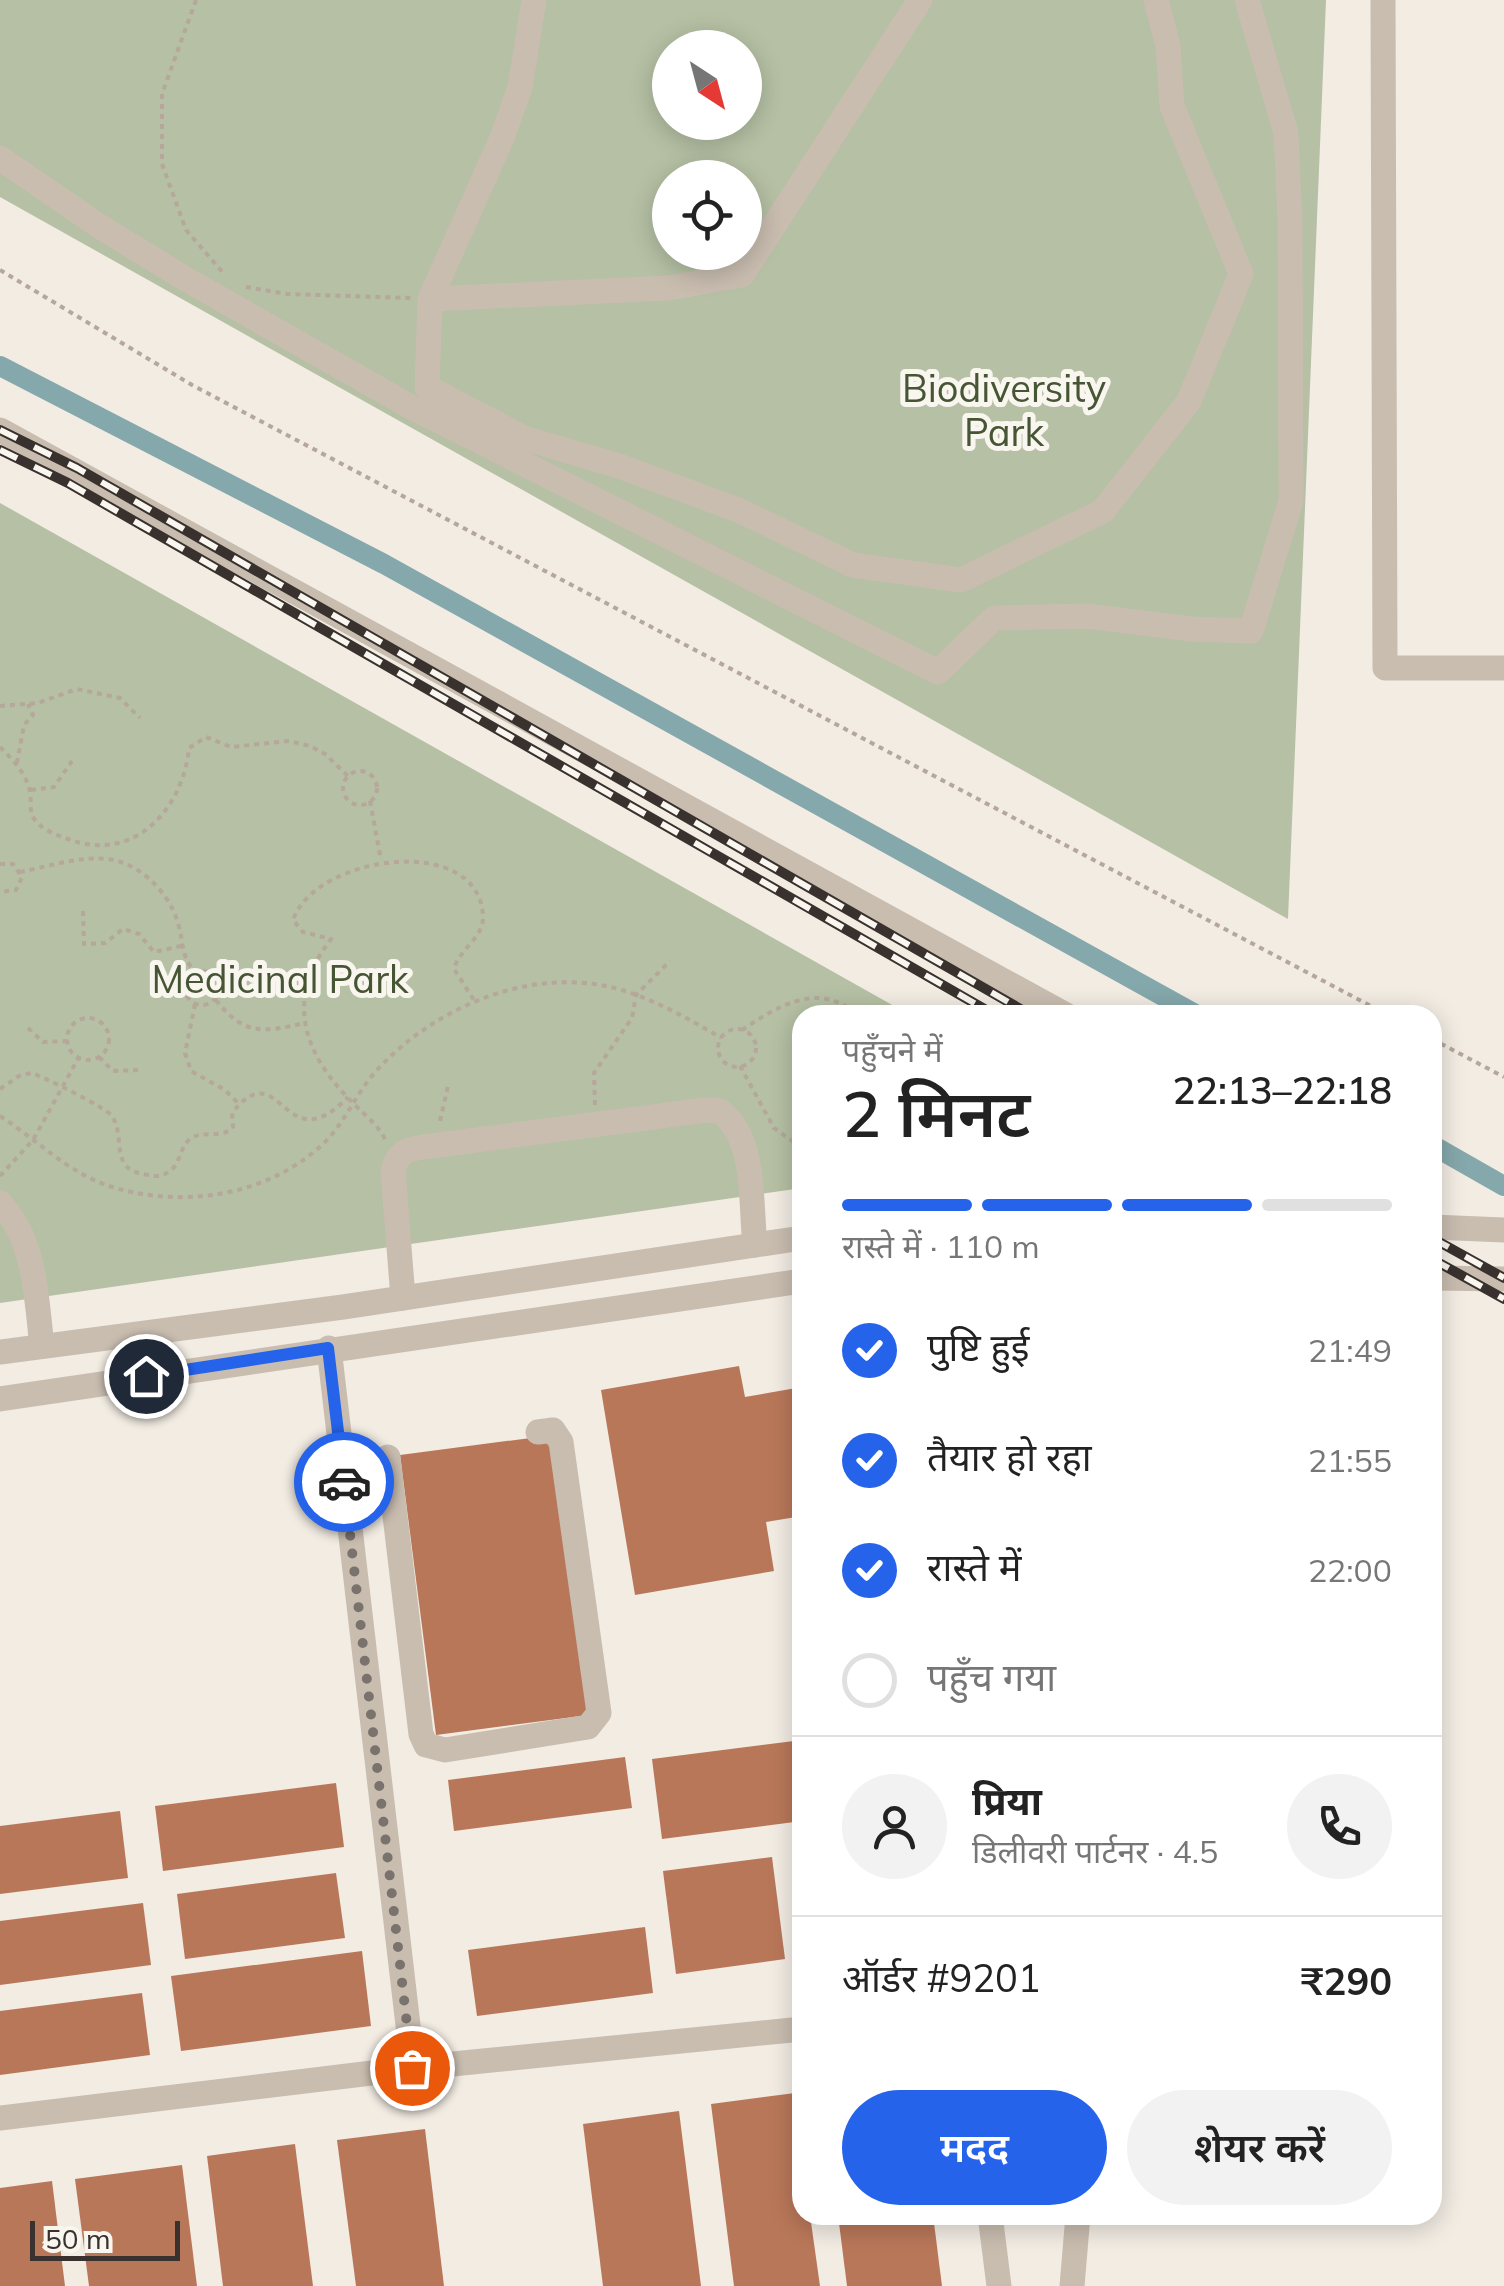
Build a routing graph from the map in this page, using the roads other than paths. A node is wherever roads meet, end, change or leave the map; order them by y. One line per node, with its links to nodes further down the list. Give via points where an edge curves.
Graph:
1 (534, 0): 7 (street, via 514,104)
2 (920, 0): 7 (street, via 742,275 668,288)
3 (1156, 0): 7 (street, via 1172,106 1240,274 1190,401 1103,511 961,580 853,564 738,510 524,438 427,387)
4 (1248, 0): 6 (street, via 1286,132 1291,501 1250,631 1087,616 994,618 938,672 411,408 184,278)
5 (1382, 0): 9 (street, via 1384,668)
6 (0, 158)
7 (430, 299)
8 (0, 430): 10 (street)
9 (1504, 668)
10 (1048, 1005)
11 (0, 1203): 20 (street, via 30,1260)
12 (1442, 1228): 13 (street)
13 (1504, 1230)
14 (792, 1239): 15 (street)
15 (754, 1245): 19 (street); 19 (street, via 745,1149 739,1130 720,1111 404,1150 393,1171)
16 (1442, 1278): 17 (street)
17 (1504, 1279)
18 (792, 1281): 21 (street)
19 (403, 1298): 20 (street)
20 (42, 1346): 22 (street)
21 (328, 1348): 23 (street); 27 (street)
22 (0, 1352)
23 (0, 1399)
24 (538, 1432): 28 (street, via 553,1430 560,1442 599,1713 594,1723 445,1750 426,1745)
25 (388, 1457): 26 (street)
26 (395, 1516): 27 (street); 28 (street)
27 (349, 1522): 29 (street)
28 (398, 1543): 29 (street)
29 (352, 1548): 31 (street)
30 (792, 2029): 31 (street)
31 (412, 2068): 32 (street)
32 (0, 2118)
33 (991, 2225): 35 (street)
34 (1077, 2225): 36 (street)
35 (999, 2286)
36 (1072, 2286)

